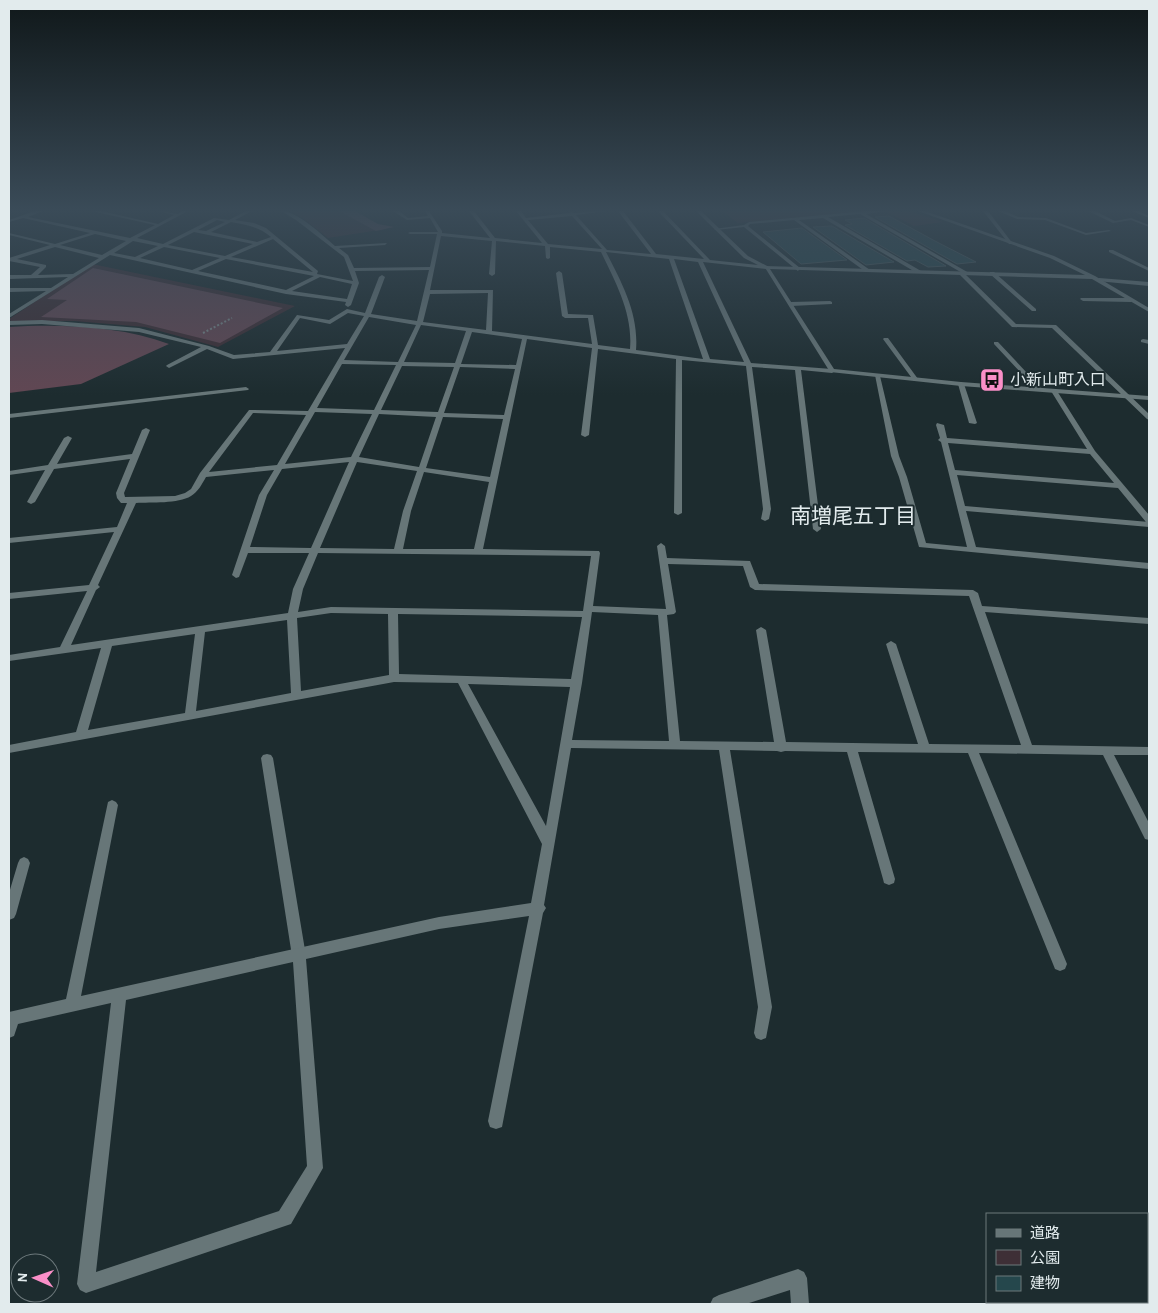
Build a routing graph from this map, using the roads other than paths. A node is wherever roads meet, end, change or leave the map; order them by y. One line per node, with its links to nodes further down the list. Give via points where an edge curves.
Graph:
1 (37, 272): 19 (street)
2 (77, 272): 18 (street)
3 (192, 272): 29 (street)
4 (303, 272): 16 (street)
5 (315, 272): 16 (street)
6 (353, 272): 25 (street)
7 (431, 272): 30 (street)
8 (614, 272): 51 (street, via 633,328)
9 (676, 272): 54 (street)
10 (705, 272): 58 (street)
11 (770, 272): 35 (street)
12 (931, 272): 15 (street)
13 (1083, 272): 23 (street)
14 (559, 273): 49 (street, via 565,316 591,316)
15 (964, 273): 17 (street); 69 (street, via 1014,326 1054,326)
16 (312, 274): 20 (street)
17 (992, 274): 23 (street); 36 (street)
18 (72, 275): 19 (street); 27 (street)
19 (33, 276): 21 (street)
20 (319, 276): 25 (street); 29 (street)
21 (9, 277)
22 (382, 277): 40 (street)
23 (1093, 277): 24 (street)
24 (1099, 280): 26 (street); 32 (street)
25 (356, 283): 33 (street)
26 (1149, 284)
27 (52, 289): 28 (street); 39 (street)
28 (9, 290)
29 (286, 292): 33 (street)
30 (427, 292): 41 (street); 44 (street, via 490,291)
31 (1083, 299): 32 (street)
32 (1131, 300): 37 (street)
33 (350, 301): 38 (street)
34 (830, 303): 35 (street)
35 (791, 304): 62 (street)
36 (1034, 310)
37 (1149, 310)
38 (347, 311): 40 (street); 52 (street, via 330,322 299,316)
39 (9, 316)
40 (367, 316): 41 (street); 48 (street)
41 (419, 322): 43 (street); 56 (street)
42 (9, 323): 50 (street, via 139,330)
43 (470, 329): 44 (street); 57 (street)
44 (489, 332): 45 (street)
45 (524, 337): 49 (street); 60 (street)
46 (886, 339): 64 (street)
47 (996, 343): 67 (street)
48 (350, 346): 52 (street); 55 (street)
49 (595, 346): 51 (street); 80 (street)
50 (207, 347): 52 (street, via 233,357); 59 (street)
51 (633, 352): 53 (street)
52 (272, 353)
53 (680, 358): 54 (street); 97 (street)
54 (707, 361): 58 (street)
55 (340, 362): 56 (street); 71 (street)
56 (399, 364): 57 (street); 72 (street)
57 (457, 365): 60 (street); 73 (street)
58 (749, 365): 61 (street); 98 (street, via 767,509)
59 (169, 366)
60 (517, 368): 75 (street)
61 (798, 369): 62 (street); 102 (street)
62 (832, 371): 63 (street)
63 (876, 376): 64 (street); 107 (street, via 895,456 922,545)
64 (916, 380): 65 (street)
65 (961, 384): 67 (street); 77 (street)
66 (246, 389): 74 (street)
67 (1040, 390): 68 (street)
68 (1054, 391): 69 (street); 83 (street)
69 (1129, 396): 70 (street); 76 (street)
70 (1149, 398)
71 (311, 412): 72 (street); 87 (street); 91 (street, via 251,411)
72 (376, 413): 73 (street); 85 (street)
73 (440, 415): 75 (street); 88 (street)
74 (9, 416)
75 (506, 417): 92 (street)
76 (1149, 418)
77 (973, 423)
78 (940, 425): 82 (street)
79 (146, 430): 84 (street)
80 (585, 435)
81 (68, 438): 86 (street)
82 (942, 440): 83 (street); 89 (street)
83 (1092, 452): 93 (street)
84 (134, 456): 86 (street); 95 (street, via 120,493 121,498)
85 (354, 459): 87 (street); 88 (street); 106 (street)
86 (52, 468): 90 (street); 94 (street)
87 (278, 468): 91 (street); 105 (street, via 263,495)
88 (421, 469): 92 (street); 108 (street)
89 (951, 472): 93 (street); 96 (street)
90 (9, 473)
91 (203, 475): 95 (street, via 194,490 181,498)
92 (492, 480): 109 (street)
93 (1120, 486): 99 (street)
94 (31, 502)
95 (132, 502): 101 (street)
96 (960, 508): 100 (street); 107 (street)
97 (678, 513)
98 (765, 519)
99 (1149, 520)
100 (1149, 525)
101 (118, 529): 103 (street); 113 (street)
102 (817, 529)
103 (9, 540)
104 (661, 546): 110 (street)
105 (246, 550): 106 (street); 112 (street)
106 (314, 550): 108 (street); 119 (street, via 298,588)
107 (972, 550): 111 (street)
108 (398, 551): 109 (street)
109 (478, 552): 117 (street, via 596,553)
110 (663, 560): 115 (street, via 747,563 755,587 973,593); 118 (street, via 671,612)
111 (1149, 566)
112 (236, 575)
113 (95, 587): 114 (street); 125 (street)
114 (9, 596)
115 (979, 609): 120 (street); 141 (street)
116 (393, 611): 117 (street); 119 (street, via 331,610); 127 (street)
117 (587, 612): 118 (street); 129 (street)
118 (662, 612): 134 (street)
119 (292, 616): 121 (street); 130 (street)
120 (1149, 621)
121 (200, 630): 124 (street); 131 (street)
122 (761, 630): 137 (street)
123 (892, 644): 138 (street)
124 (107, 645): 125 (street); 132 (street)
125 (64, 650): 126 (street)
126 (9, 658)
127 (394, 678): 128 (street); 130 (street)
128 (461, 680): 129 (street); 147 (street)
129 (577, 683): 133 (street)
130 (296, 695): 131 (street)
131 (190, 715): 132 (street)
132 (81, 735): 139 (street)
133 (565, 744): 134 (street); 147 (street)
134 (675, 745): 135 (street)
135 (724, 746): 137 (street); 157 (street, via 766,1007)
136 (851, 747): 137 (street); 138 (street); 149 (street)
137 (780, 748)
138 (925, 748): 140 (street)
139 (9, 749)
140 (972, 749): 141 (street); 153 (street)
141 (1028, 750): 142 (street)
142 (1106, 750): 143 (street); 146 (street)
143 (1149, 751)
144 (267, 758): 152 (street)
145 (112, 806): 155 (street)
146 (1149, 835)
147 (549, 844): 150 (street)
148 (24, 863): 151 (street)
149 (889, 879)
150 (538, 908): 152 (street, via 439,923); 158 (street)
151 (9, 914)
152 (299, 956): 154 (street); 154 (street, via 314,1168 285,1218 86,1284)
153 (1060, 964)
154 (119, 995): 155 (street)
155 (72, 1005): 156 (street)
156 (10, 1022)
157 (761, 1034)
158 (496, 1121)
159 (719, 1304): 160 (street, via 798,1278)
160 (800, 1304)

